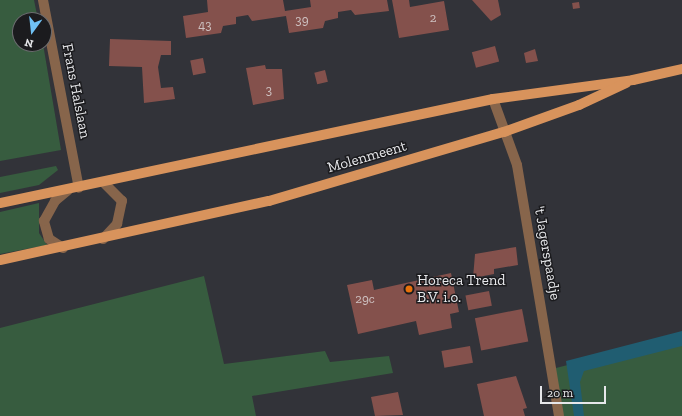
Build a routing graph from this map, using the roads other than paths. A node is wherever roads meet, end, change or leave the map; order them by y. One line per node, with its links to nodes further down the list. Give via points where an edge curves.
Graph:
1 (43, 0): 7 (street, Frans Halslaan)
2 (682, 69): 3 (main road, Molenmeent)
3 (633, 80): 4 (main road, Molenmeent); 5 (main road, Molenmeent, via 579,105)
4 (493, 99): 5 (street, 't Jagerspaadje); 6 (main road, Molenmeent)
5 (504, 132): 10 (main road, Molenmeent, via 269,201); 13 (street, 't Jagerspaadje, via 517,165)
6 (104, 183): 7 (main road, Molenmeent); 10 (street, via 122,201 117,224)
7 (79, 188): 8 (main road, Molenmeent)
8 (68, 190): 9 (main road, Molenmeent); 11 (street, via 55,201 44,221 49,239)
9 (0, 203)
10 (103, 239): 11 (main road, Molenmeent)
11 (63, 248): 12 (main road, Molenmeent)
12 (0, 260)
13 (559, 416)

